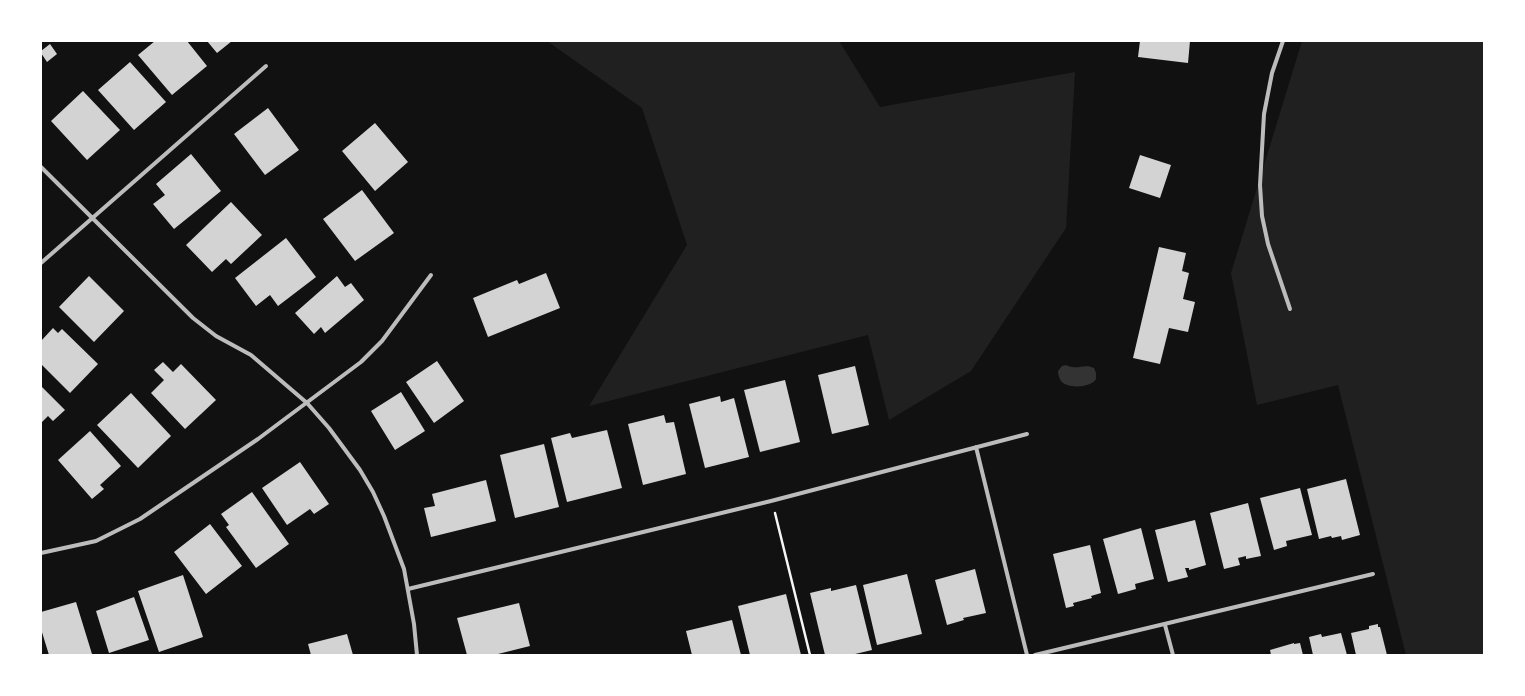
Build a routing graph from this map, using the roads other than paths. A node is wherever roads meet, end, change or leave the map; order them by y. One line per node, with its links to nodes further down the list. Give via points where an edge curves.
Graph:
1 (1283, 41): 7 (street, via 1272,73 1264,114 1260,185 1262,216 1268,244)
2 (266, 66): 4 (street)
3 (41, 167): 4 (street)
4 (91, 218): 5 (street); 8 (street, via 193,318 216,336 251,355)
5 (41, 263)
6 (431, 275): 8 (street, via 382,341 361,362)
7 (1290, 310)
8 (307, 403): 11 (street, via 140,519 96,541); 13 (street, via 329,428 373,492 395,543)
9 (1027, 434): 10 (street)
10 (976, 447): 13 (street, via 771,501); 16 (street)
11 (41, 553)
12 (1373, 574): 14 (street)
13 (408, 589): 15 (street)
14 (1165, 625): 17 (street); 18 (street)
15 (417, 655)
16 (1027, 655)
17 (1035, 655)
18 (1173, 655)

